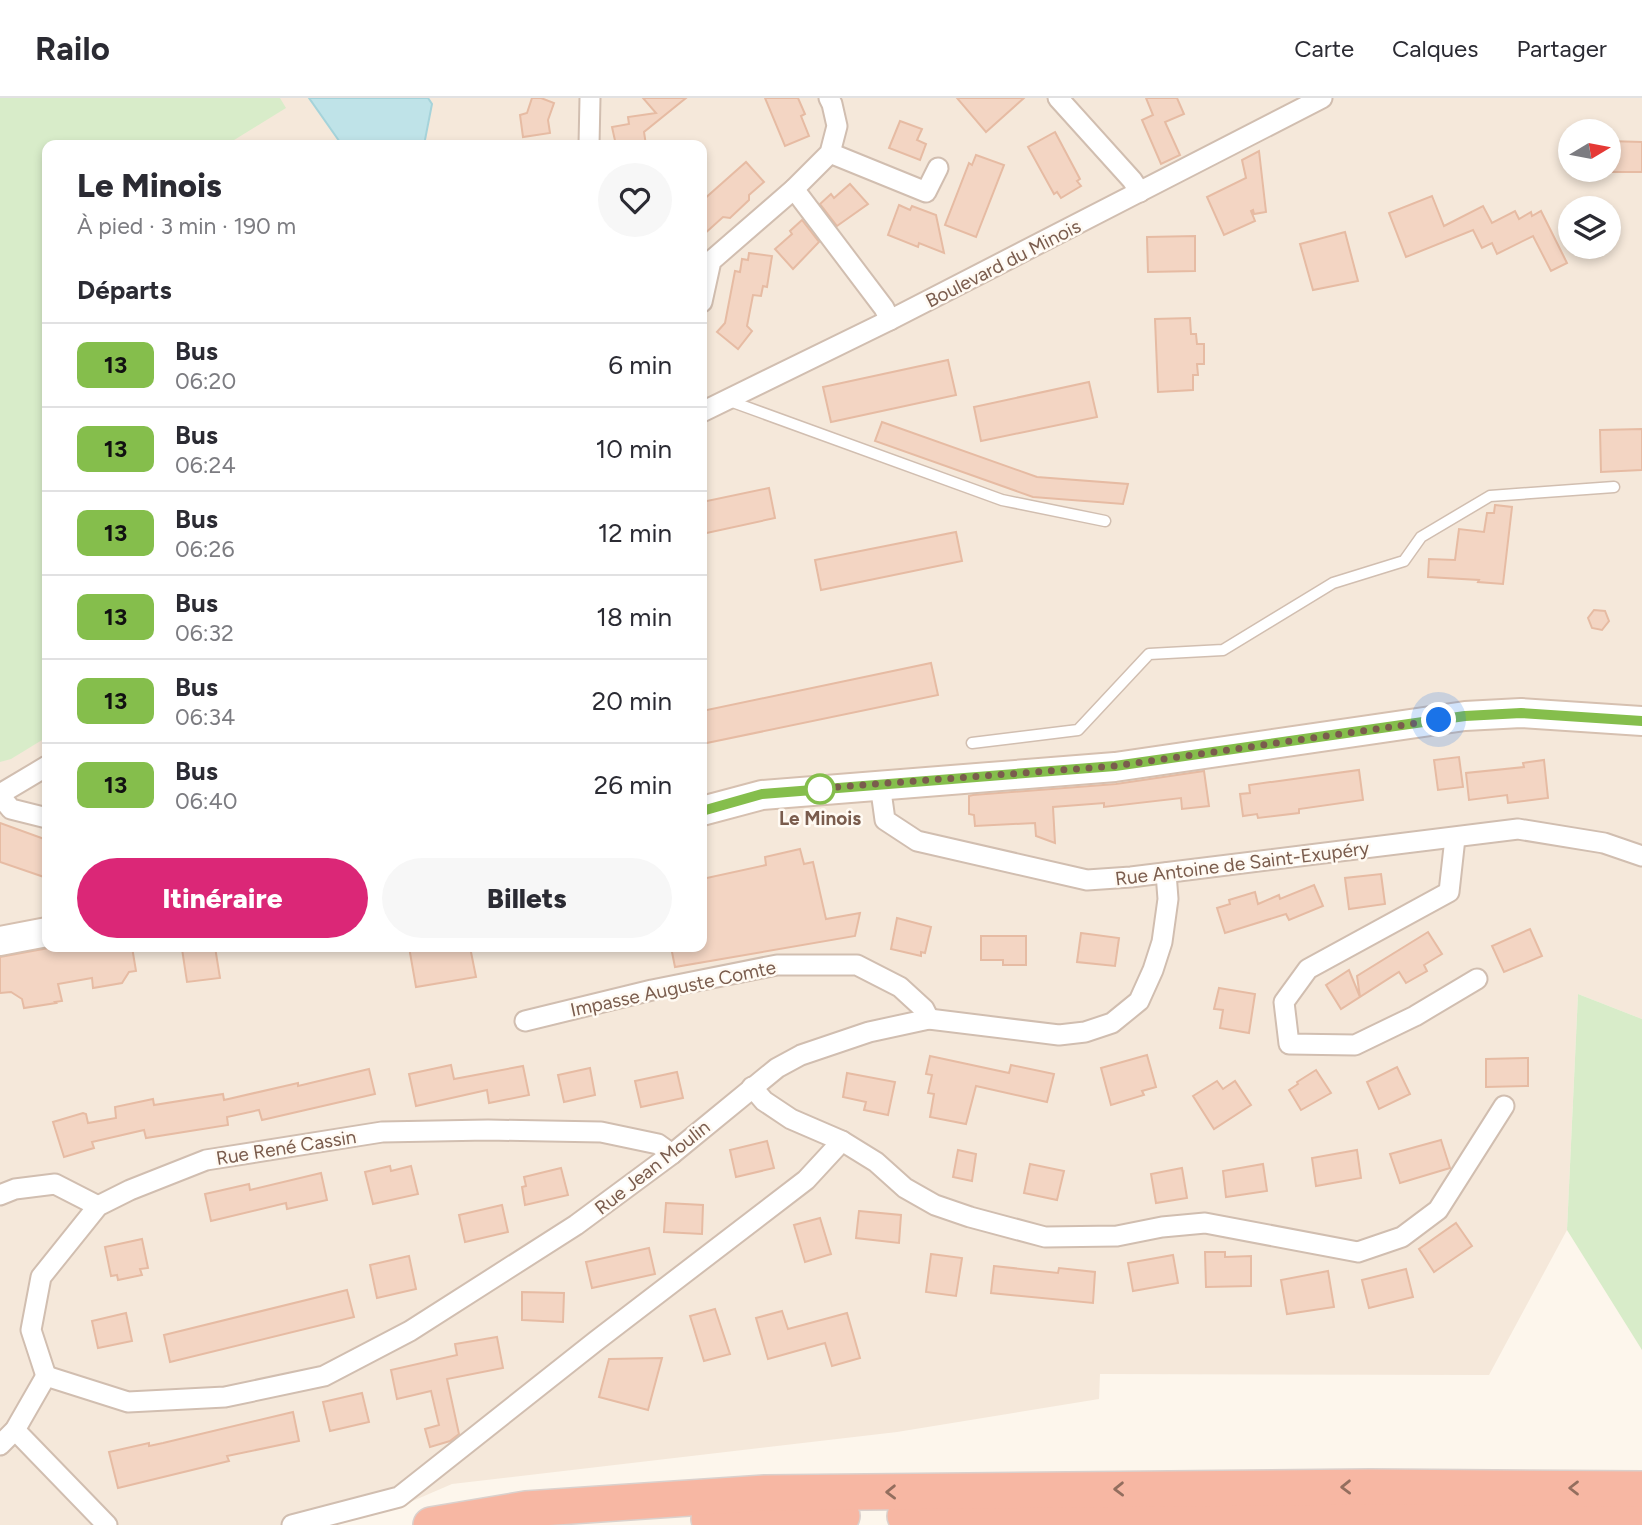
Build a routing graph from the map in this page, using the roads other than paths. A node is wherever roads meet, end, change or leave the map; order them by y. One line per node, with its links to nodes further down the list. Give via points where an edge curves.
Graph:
1 (590, 98): 5 (street)
2 (829, 98): 6 (street, via 836,126)
3 (1058, 98): 9 (street)
4 (1322, 98): 9 (street, Boulevard du Minois)
5 (589, 140)
6 (830, 153): 7 (street, via 926,192); 8 (street)
7 (938, 168)
8 (794, 188): 10 (street, via 711,261); 11 (street)
9 (1140, 192): 11 (street, Boulevard du Minois)
10 (707, 279)
11 (890, 320): 12 (street, Boulevard du Minois)
12 (727, 400): 13 (street, Boulevard du Minois); 15 (lane, via 1002,500)
13 (707, 410)
14 (1614, 487): 17 (lane, via 1490,496 1421,537 1404,561 1333,583 1223,650 1149,654 1078,730)
15 (1105, 521)
16 (1642, 722): 19 (main road, via 1521,713 1465,716 1115,766)
17 (972, 743)
18 (42, 769): 20 (street)
19 (880, 784): 21 (main road, via 762,794); 25 (street, Rue Antoine de Saint-Exupéry, via 885,820 917,841 1087,880)
20 (0, 795): 22 (street, via 11,809)
21 (707, 810)
22 (42, 817)
23 (1455, 838): 24 (street, Rue Antoine de Saint-Exupéry, via 1518,829 1604,843); 25 (street, Rue Antoine de Saint-Exupéry); 28 (street, via 1449,892 1308,969 1284,1002 1290,1044 1355,1045)
24 (1642, 856)
25 (1166, 873): 29 (street, Rue Jean Moulin, via 1168,900 1153,970 1139,1001 1112,1023 1059,1035)
26 (42, 933): 27 (main road)
27 (0, 941)
28 (1477, 979)
29 (929, 1019): 30 (street, Impasse Auguste Comte, via 900,986 857,965 777,965); 31 (street, Rue Jean Moulin, via 869,1032 801,1055)
30 (524, 1021)
31 (752, 1087): 33 (street, via 791,1119); 34 (street, Rue Jean Moulin)
32 (1504, 1106): 33 (street, via 1438,1210 1402,1237 1358,1252 1205,1223 1117,1237 1045,1237 935,1205)
33 (842, 1141): 43 (street, via 806,1180 399,1497)
34 (672, 1154): 36 (street, Rue René Cassin, via 658,1143 601,1132 382,1132 206,1160); 37 (street, Rue Jean Moulin, via 576,1225 410,1331 324,1376 225,1396 128,1402)
35 (0, 1195): 36 (street, via 55,1184)
36 (98, 1206): 37 (street, Rue René Cassin, via 41,1277 31,1330)
37 (46, 1376): 38 (street)
38 (15, 1430): 39 (street); 42 (street)
39 (0, 1445)
40 (1642, 1489): 44 (highway, one-way to 44, via 765,1493 526,1509)
41 (1642, 1516): 45 (highway, via 865,1516)
42 (107, 1525)
43 (292, 1525)
44 (431, 1525)
45 (632, 1525)

